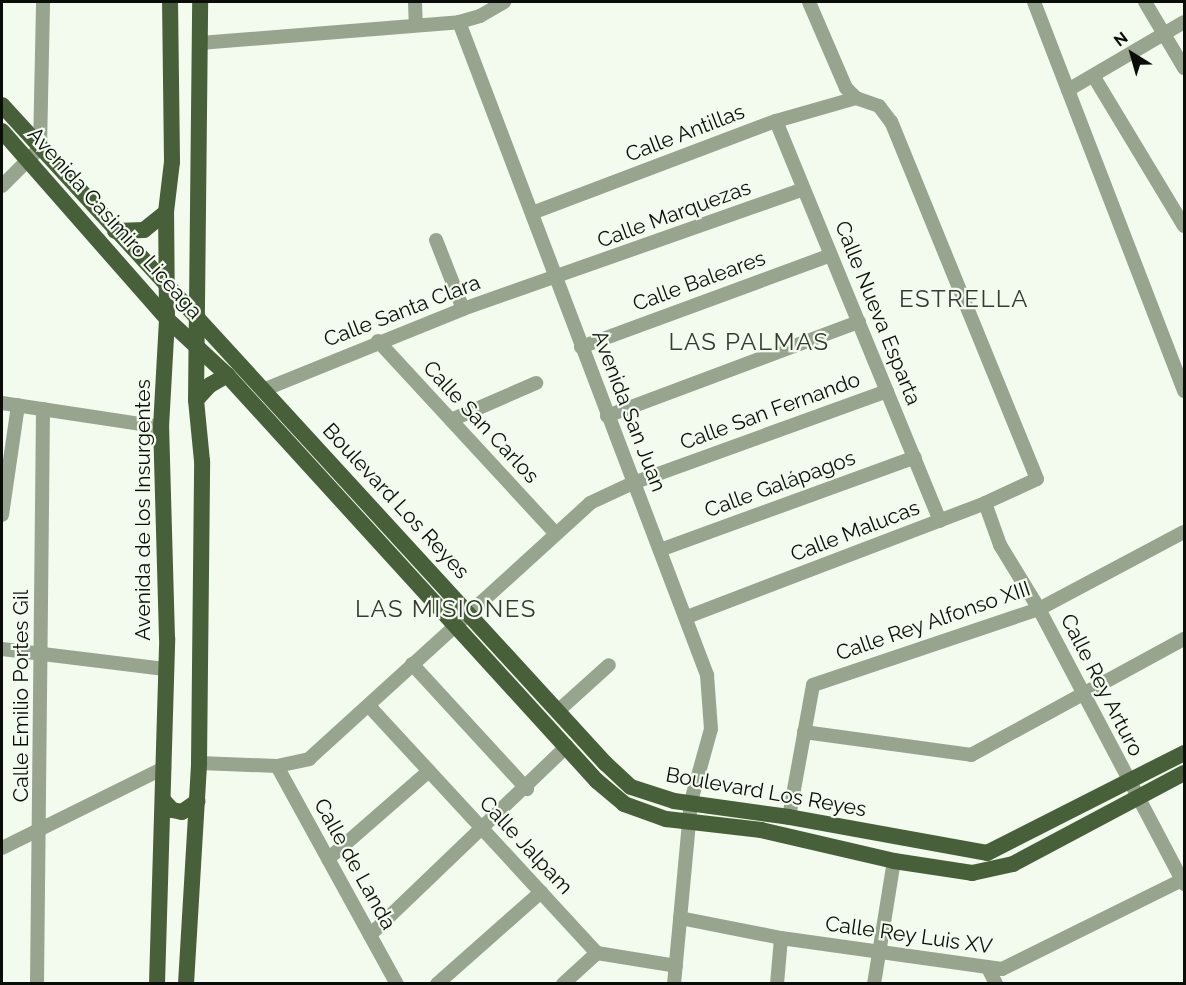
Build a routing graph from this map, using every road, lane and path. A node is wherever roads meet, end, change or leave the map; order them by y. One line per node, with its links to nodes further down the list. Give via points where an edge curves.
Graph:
1 (43, 2): 21 (street)
2 (170, 2): 25 (main road, Avenida de los Insurgentes, via 172,162)
3 (200, 2): 13 (main road)
4 (415, 2): 11 (street)
5 (504, 2): 9 (street, via 480,16)
6 (809, 2): 17 (street, via 846,88)
7 (1034, 2): 16 (street)
8 (1145, 2): 12 (street)
9 (459, 22): 11 (street); 26 (street, Avenida San Juan)
10 (1185, 22): 12 (street)
11 (416, 25): 13 (street)
12 (1163, 34): 14 (street); 15 (street)
13 (200, 43): 35 (main road)
14 (1185, 68)
15 (1094, 76): 16 (street); 27 (street)
16 (1068, 90): 44 (street)
17 (856, 98): 19 (street, Calle Antillas); 55 (street, Calle Malucas, via 879,106 891,122 1037,479)
18 (2, 105): 21 (main road, Avenida Casimiro Liceaga)
19 (776, 121): 24 (street, Calle Nueva Esparta); 26 (street, Calle Antillas)
20 (2, 131): 22 (main road, Avenida Casimiro Liceaga)
21 (40, 148): 22 (street); 28 (main road, Avenida Casimiro Liceaga)
22 (28, 163): 23 (street); 34 (main road, Avenida Casimiro Liceaga)
23 (2, 186)
24 (804, 189): 30 (street, Calle Nueva Esparta); 31 (street, Calle Marquezas)
25 (166, 212): 28 (main road, via 144,230); 32 (main road, Avenida de los Insurgentes)
26 (532, 213): 31 (street, Avenida San Juan)
27 (1185, 226)
28 (115, 231): 32 (main road, Avenida Casimiro Liceaga)
29 (436, 240): 33 (street)
30 (831, 255): 36 (street, Calle Nueva Esparta); 39 (street, Calle Baleares)
31 (558, 278): 33 (street, Calle Santa Clara); 39 (street, Avenida San Juan)
32 (166, 287): 34 (main road, Avenida de los Insurgentes); 35 (main road, Avenida Casimiro Liceaga)
33 (463, 309): 37 (street, Calle Santa Clara)
34 (167, 319): 38 (main road, Avenida Casimiro Liceaga); 51 (main road, Avenida de los Insurgentes)
35 (196, 319): 38 (main road); 42 (main road, Boulevard Los Reyes)
36 (859, 322): 43 (street, Calle Nueva Esparta); 49 (street)
37 (378, 341): 42 (street, Calle Santa Clara); 50 (street, Calle San Carlos)
38 (196, 345): 40 (main road, Boulevard Los Reyes); 45 (main road)
39 (581, 347): 49 (street, Avenida San Juan)
40 (227, 375): 45 (main road); 53 (main road, Boulevard Los Reyes)
41 (536, 383): 50 (street)
42 (263, 390): 53 (main road, Boulevard Los Reyes)
43 (887, 391): 52 (street, Calle Nueva Esparta); 54 (street, Calle San Fernando)
44 (1185, 391)
45 (196, 400): 77 (main road, via 202,461)
46 (2, 403): 47 (street)
47 (18, 405): 48 (street); 56 (street)
48 (43, 409): 51 (street); 67 (street, Calle Emilio Portes Gil)
49 (607, 416): 54 (street, Avenida San Juan)
50 (451, 420): 58 (street, Calle San Carlos)
51 (161, 428): 70 (main road, Avenida de los Insurgentes)
52 (915, 457): 57 (street, Calle Nueva Esparta); 60 (street, Calle Galápagos)
53 (320, 466): 62 (main road, Boulevard Los Reyes); 64 (main road, Boulevard Los Reyes)
54 (633, 483): 58 (street, Calle San Fernando, via 590,503); 60 (street, Avenida San Juan)
55 (985, 503): 57 (street, Calle Malucas); 61 (street, Calle Rey Arturo, via 1000,544)
56 (2, 515)
57 (940, 521): 63 (street, Calle Malucas)
58 (554, 532): 62 (street, Calle San Fernando)
59 (1185, 532): 61 (street, Calle Rey Alfonso XIII)
60 (660, 550): 63 (street, Avenida San Juan)
61 (1039, 609): 71 (street, Calle Rey Arturo); 74 (street, Calle Rey Alfonso XIII, via 813,685)
62 (468, 611): 64 (street, Calle San Fernando); 73 (main road, Boulevard Los Reyes)
63 (687, 617): 87 (street, Avenida San Juan, via 706,675 710,720)
64 (454, 624): 68 (street, Calle San Fernando); 75 (main road, Boulevard Los Reyes)
65 (1185, 639): 71 (street)
66 (2, 649): 67 (street)
67 (42, 655): 70 (street); 90 (street, Calle Emilio Portes Gil)
68 (412, 664): 72 (street, Calle San Fernando); 83 (street)
69 (609, 665): 73 (street)
70 (165, 669): 79 (main road, Avenida de los Insurgentes)
71 (1081, 692): 74 (street, via 971,755); 82 (street, Calle Rey Arturo)
72 (369, 706): 78 (street, Calle San Fernando, via 309,759); 80 (street, Calle Jalpam)
73 (559, 710): 87 (main road, Boulevard Los Reyes, via 631,787 674,801)
74 (804, 732): 88 (street, Calle Rey Alfonso XIII)
75 (567, 746): 83 (street); 89 (main road, Boulevard Los Reyes, via 624,804 666,819)
76 (1185, 753): 82 (main road, Boulevard Los Reyes)
77 (199, 763): 78 (street, Calle San Fernando); 86 (main road)
78 (277, 766): 93 (street, Calle de Landa)
79 (164, 768): 85 (main road, Avenida de los Insurgentes); 90 (street)
80 (429, 771): 91 (street, Calle Jalpam); 93 (street)
81 (1185, 773): 84 (main road, Boulevard Los Reyes)
82 (1129, 783): 84 (street, Calle Rey Arturo); 88 (main road, Boulevard Los Reyes, via 987,853)
83 (527, 789): 91 (street)
84 (1138, 798): 94 (main road, Boulevard Los Reyes, via 1013,864 991,871 972,873); 95 (street, Calle Rey Arturo)
85 (164, 801): 86 (main road, via 172,810 182,812); 103 (main road, Avenida de los Insurgentes)
86 (198, 801): 100 (main road)
87 (691, 801): 88 (main road, Boulevard Los Reyes); 89 (street, Avenida San Juan)
88 (789, 817)
89 (689, 822): 94 (main road, Boulevard Los Reyes, via 761,830); 97 (street, Avenida San Juan)
90 (41, 828): 92 (street); 106 (street, Calle Emilio Portes Gil)
91 (484, 830): 96 (street, Calle Jalpam); 98 (street)
92 (2, 848)
93 (328, 858): 98 (street, Calle de Landa)
94 (894, 861): 101 (street)
95 (1184, 881): 105 (street, Calle Rey Luis XV, via 1021,962)
96 (541, 892): 102 (street, Calle Jalpam); 110 (street)
97 (680, 918): 99 (street, Calle Rey Luis XV); 104 (street, Avenida San Juan)
98 (370, 934): 109 (street, Calle de Landa)
99 (781, 938): 101 (street, Calle Rey Luis XV); 113 (street)
100 (186, 952): 103 (main road, via 174,949); 108 (main road)
101 (880, 952): 105 (street, Calle Rey Luis XV); 114 (street)
102 (597, 953): 104 (street); 111 (street)
103 (157, 959): 107 (main road, Avenida de los Insurgentes)
104 (676, 966): 112 (street, Avenida San Juan)
105 (989, 970): 115 (street)
106 (37, 984)
107 (157, 984)
108 (186, 984)
109 (397, 984)
110 (437, 984)
111 (563, 984)
112 (674, 984)
113 (777, 984)
114 (874, 984)
115 (996, 984)

